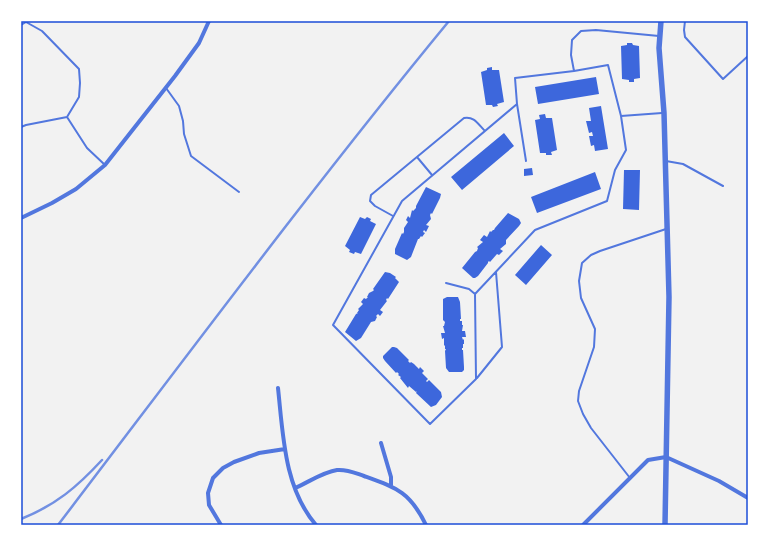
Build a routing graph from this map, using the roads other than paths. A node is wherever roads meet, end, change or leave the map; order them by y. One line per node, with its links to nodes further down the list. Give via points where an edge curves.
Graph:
1 (209, 21): 8 (street, via 199,43)
2 (661, 21): 5 (street)
3 (685, 21): 6 (lane, via 685,37 723,79)
4 (21, 25): 12 (lane, via 26,22 42,31 78,69 79,97)
5 (660, 36): 7 (lane, via 581,31 572,40); 10 (street)
6 (748, 56)
7 (574, 71): 9 (lane, via 515,78); 11 (lane, via 608,65)
8 (166, 88): 18 (street); 21 (lane, via 179,106 191,156)
9 (517, 104): 14 (lane); 16 (lane)
10 (664, 113): 11 (lane); 17 (street)
11 (621, 116): 25 (lane, via 626,150 615,170 607,201 535,230)
12 (67, 117): 13 (lane); 18 (lane, via 87,148)
13 (21, 127)
14 (485, 131): 15 (lane, via 474,119 464,118); 19 (lane)
15 (417, 157): 19 (lane); 22 (lane, via 371,195 370,201 375,206)
16 (526, 161)
17 (666, 161): 20 (lane, via 683,164); 24 (street)
18 (105, 165): 23 (street, via 76,189)
19 (432, 175): 22 (lane, via 402,201)
20 (723, 186)
21 (239, 192)
22 (393, 216): 28 (lane, via 333,325 430,424)
23 (21, 218)
24 (668, 228): 32 (street); 33 (lane, via 591,256 582,263 579,281 581,298 595,329 594,347 578,401 591,428)
25 (496, 271): 27 (lane); 28 (lane, via 502,347)
26 (446, 283): 27 (lane, via 469,289)
27 (475, 294): 28 (lane)
28 (476, 379)
29 (278, 388): 31 (street)
30 (381, 442): 34 (street, via 392,477)
31 (285, 449): 35 (street); 37 (street, via 259,453 234,462 213,478 208,493 209,505)
32 (666, 457): 33 (street, via 648,460); 36 (street); 41 (street)
33 (630, 478): 40 (street)
34 (391, 485): 35 (street, via 339,470); 39 (street, via 415,504)
35 (295, 488): 38 (street, via 305,511)
36 (748, 498)
37 (221, 525)
38 (316, 525)
39 (426, 525)
40 (583, 525)
41 (665, 525)

